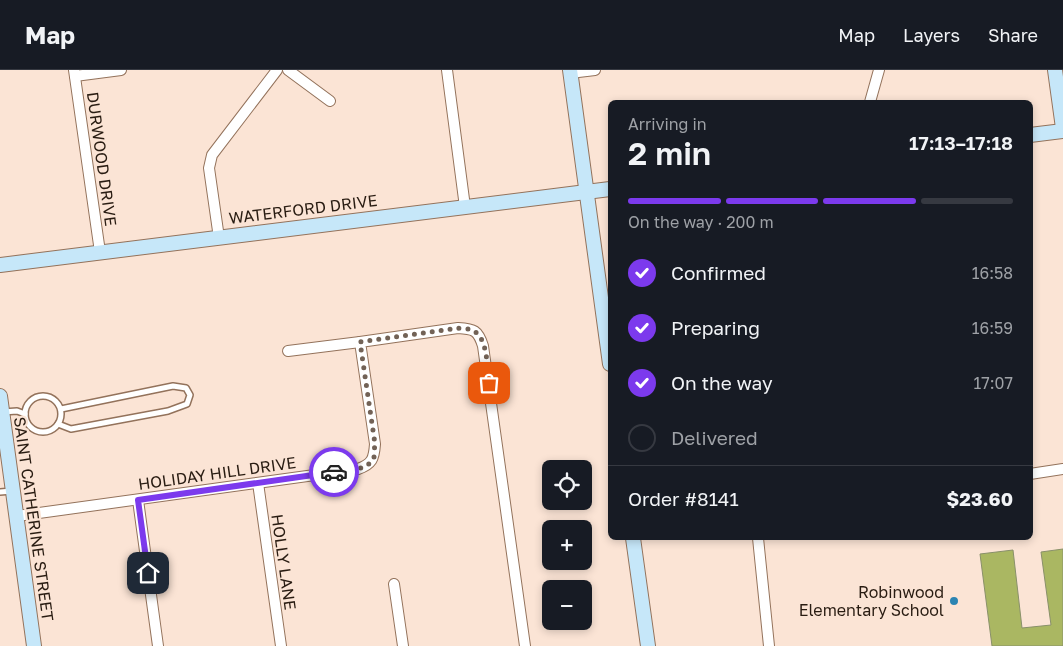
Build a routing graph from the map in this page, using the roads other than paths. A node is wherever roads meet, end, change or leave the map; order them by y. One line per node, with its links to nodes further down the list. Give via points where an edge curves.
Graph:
1 (121, 70): 9 (street)
2 (276, 70): 17 (street, via 212,155 209,168)
3 (288, 70): 11 (street)
4 (446, 70): 16 (street)
5 (594, 70): 8 (street)
6 (879, 70): 10 (street)
7 (1055, 70): 12 (street)
8 (570, 72): 15 (street)
9 (75, 73): 18 (street, DURWOOD DRIVE)
10 (871, 100)
11 (330, 101)
12 (1063, 129): 13 (street)
13 (1033, 134)
14 (608, 189): 15 (street, WATERFORD DRIVE)
15 (587, 192): 16 (street, WATERFORD DRIVE); 20 (street)
16 (465, 207): 17 (street, WATERFORD DRIVE)
17 (219, 238): 18 (street, WATERFORD DRIVE)
18 (100, 252): 19 (street, WATERFORD DRIVE)
19 (0, 265)
20 (606, 306): 21 (street)
21 (608, 335)
22 (360, 342): 23 (street); 31 (street, HOLIDAY HILL DRIVE, via 375,444 374,457 368,465 358,469); 42 (street, via 458,328 472,329 480,336 484,346)
23 (288, 352)
24 (0, 396): 26 (street, SAINT CATHERINE STREET)
25 (61, 409): 27 (lane, via 51,398 39,396 29,403); 28 (lane); 28 (lane, via 173,386 186,388 190,395 187,404 168,411 71,429)
26 (2, 412): 27 (lane); 32 (street, SAINT CATHERINE STREET)
27 (25, 414): 28 (lane, via 29,425 38,432 50,431)
28 (58, 424)
29 (1063, 470): 30 (street)
30 (1033, 474)
31 (258, 483): 33 (street, HOLIDAY HILL DRIVE); 40 (street, HOLLY LANE)
32 (7, 492): 34 (street, SAINT CATHERINE STREET)
33 (138, 500): 34 (street, HOLIDAY HILL DRIVE); 39 (street)
34 (16, 516): 38 (street, SAINT CATHERINE STREET)
35 (633, 540): 43 (street)
36 (758, 540): 44 (street)
37 (394, 584): 41 (street)
38 (34, 646)
39 (158, 646)
40 (281, 646)
41 (403, 646)
42 (525, 646)
43 (648, 646)
44 (770, 646)

